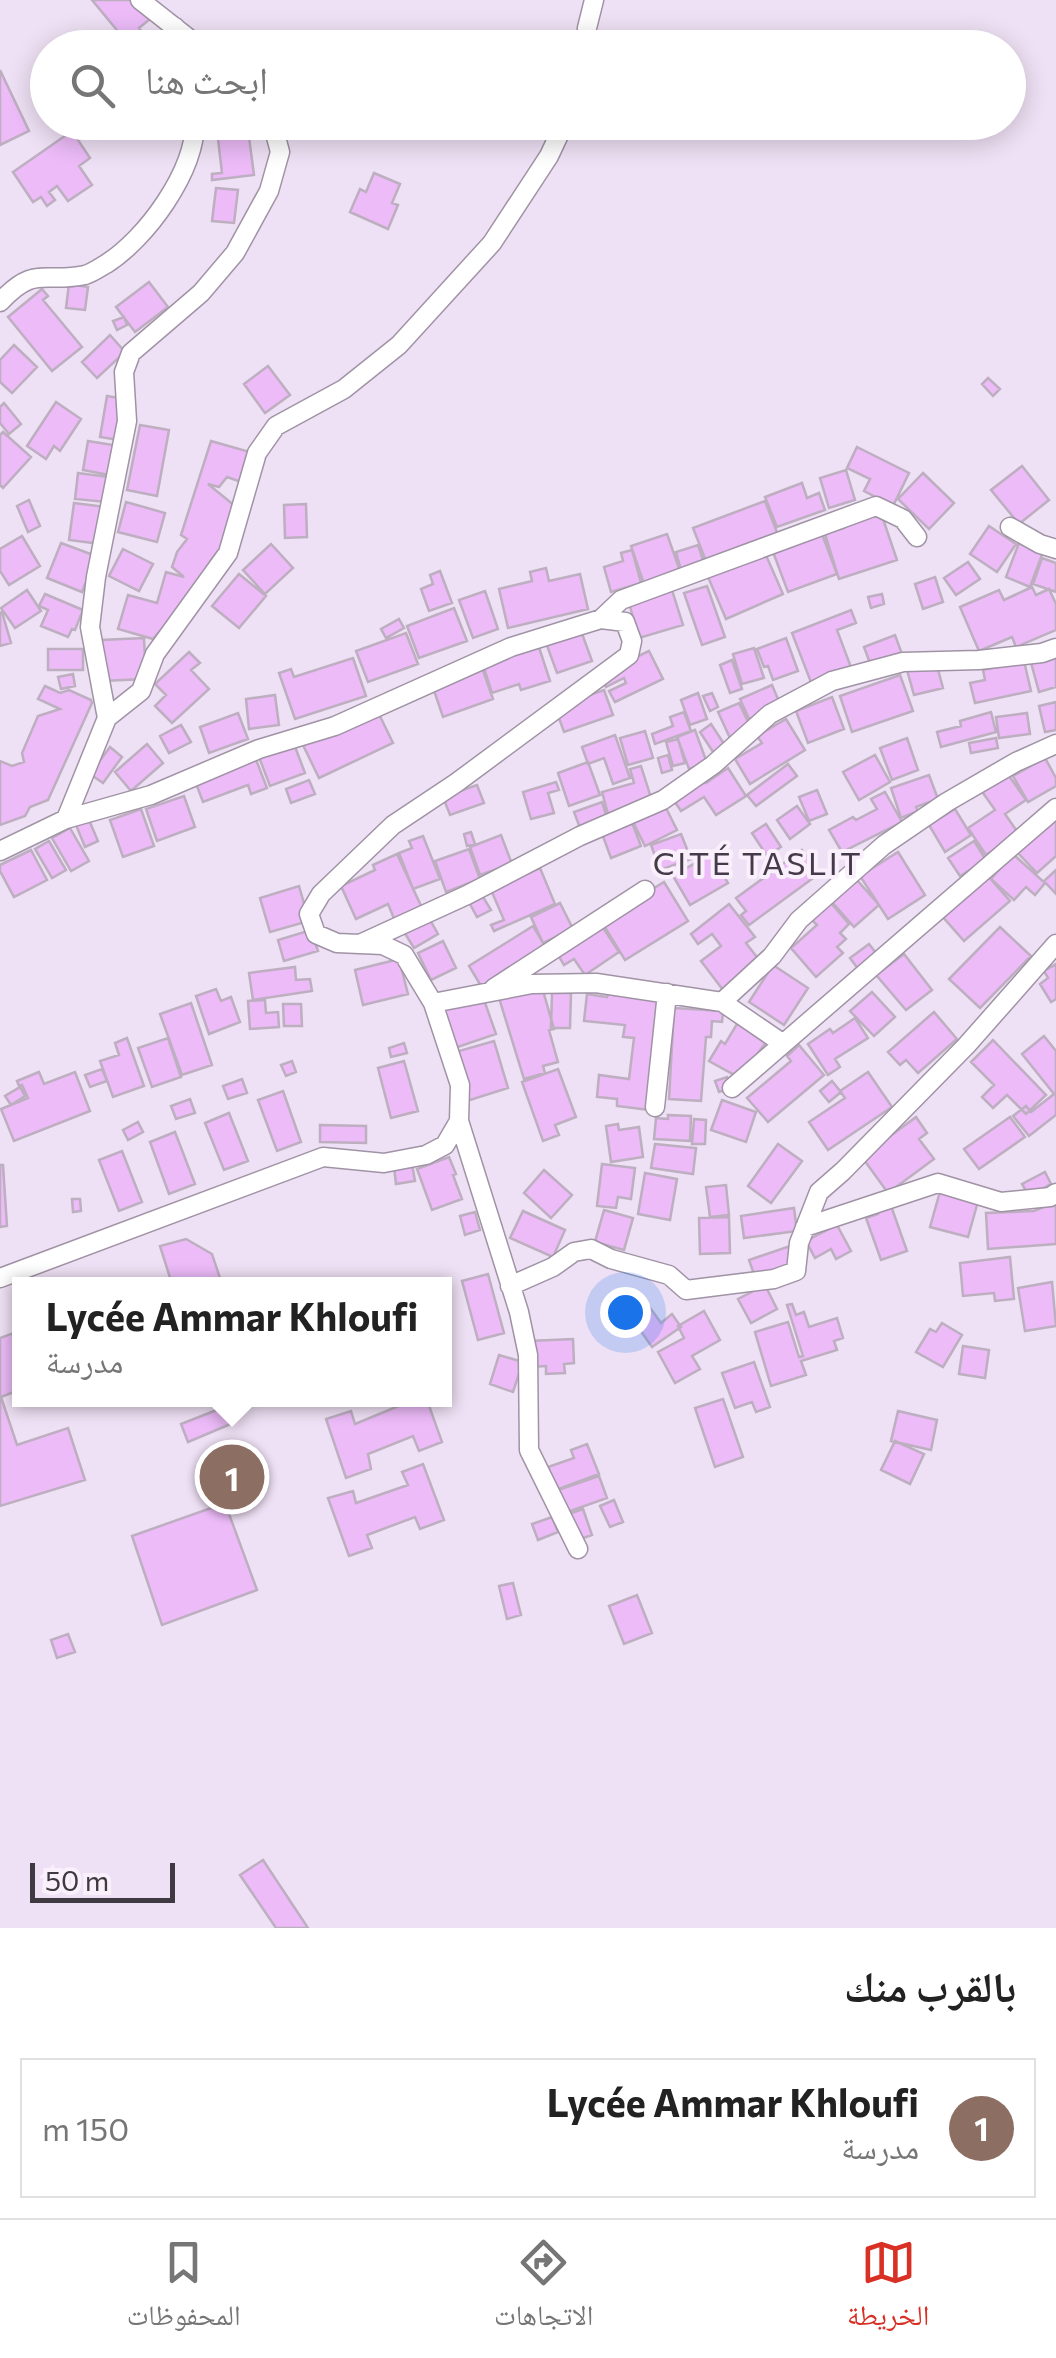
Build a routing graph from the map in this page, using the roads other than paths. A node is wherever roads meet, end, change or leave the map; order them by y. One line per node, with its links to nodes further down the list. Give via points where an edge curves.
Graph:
1 (140, 0): 3 (street)
2 (594, 0): 6 (street)
3 (175, 27): 4 (street); 5 (street)
4 (173, 30)
5 (179, 30)
6 (587, 30)
7 (192, 140): 10 (street, via 183,171 154,219 122,254 88,275 32,278)
8 (277, 140): 16 (street, via 270,191 234,253 201,293 131,352 124,372 127,421 90,627)
9 (557, 140): 16 (street, via 492,243 399,345 344,389 276,426 257,453 228,554 155,654 141,690)
10 (0, 302)
11 (1010, 528): 13 (street)
12 (917, 537): 14 (street, via 903,519 876,506 621,600)
13 (1056, 549)
14 (601, 619): 19 (street, via 510,647 336,726); 22 (street, via 625,622 629,655 393,825 321,894 309,914 316,934)
15 (1056, 648): 22 (street, via 903,662 832,681 770,714 663,800)
16 (107, 718): 19 (street)
17 (1056, 744): 26 (street, via 947,802 884,845 799,920)
18 (1056, 808): 28 (street)
19 (66, 820): 20 (street)
20 (0, 851)
21 (644, 890): 24 (street)
22 (359, 944): 27 (street, via 404,955)
23 (1056, 944): 33 (street, via 966,1046 820,1192)
24 (487, 993): 25 (street, via 596,983); 27 (street)
25 (668, 993): 26 (street); 30 (street)
26 (722, 1002): 28 (street)
27 (433, 1003): 31 (street, via 460,1085)
28 (782, 1044): 29 (street)
29 (732, 1088)
30 (656, 1107)
31 (460, 1121): 34 (street, via 445,1145 426,1156 384,1163 323,1156); 35 (street)
32 (1056, 1194): 33 (street, via 1001,1202 938,1183)
33 (806, 1227): 35 (street, via 796,1271 774,1279 686,1290 669,1275 591,1249)
34 (0, 1278)
35 (510, 1286): 36 (street, via 528,1355 529,1450)
36 (578, 1549)

